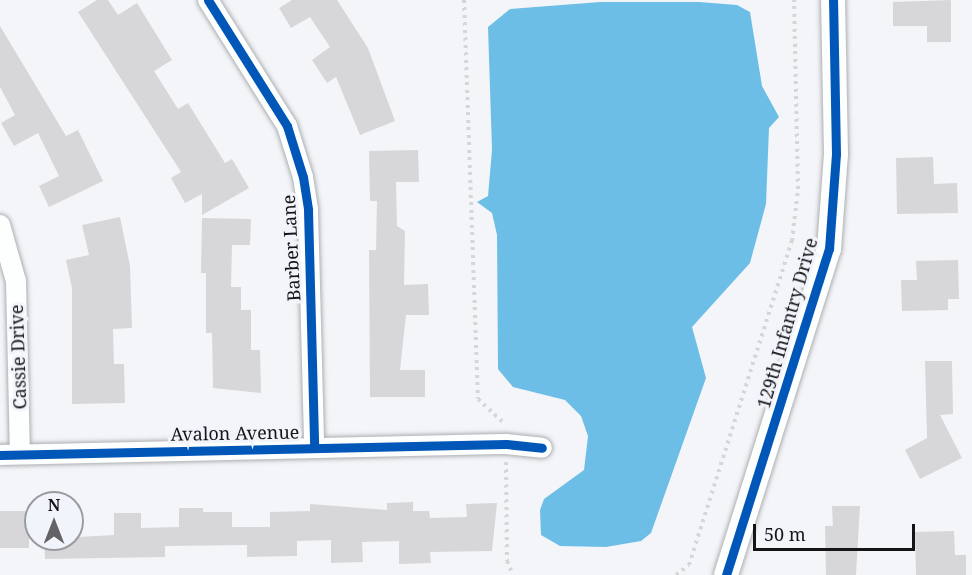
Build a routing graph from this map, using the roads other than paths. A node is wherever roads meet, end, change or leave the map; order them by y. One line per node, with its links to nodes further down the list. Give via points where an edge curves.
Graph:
1 (208, 0): 4 (street, Barber Lane, via 287,126 303,177 308,210)
2 (833, 0): 8 (street, 129th Infantry Drive, via 836,154 829,249)
3 (0, 225): 6 (street, Cassie Drive, via 16,281)
4 (314, 447): 5 (street, Avalon Avenue, via 506,444); 6 (street, Avalon Avenue)
5 (542, 448)
6 (20, 454): 7 (street, Avalon Avenue)
7 (0, 455)
8 (726, 575)

